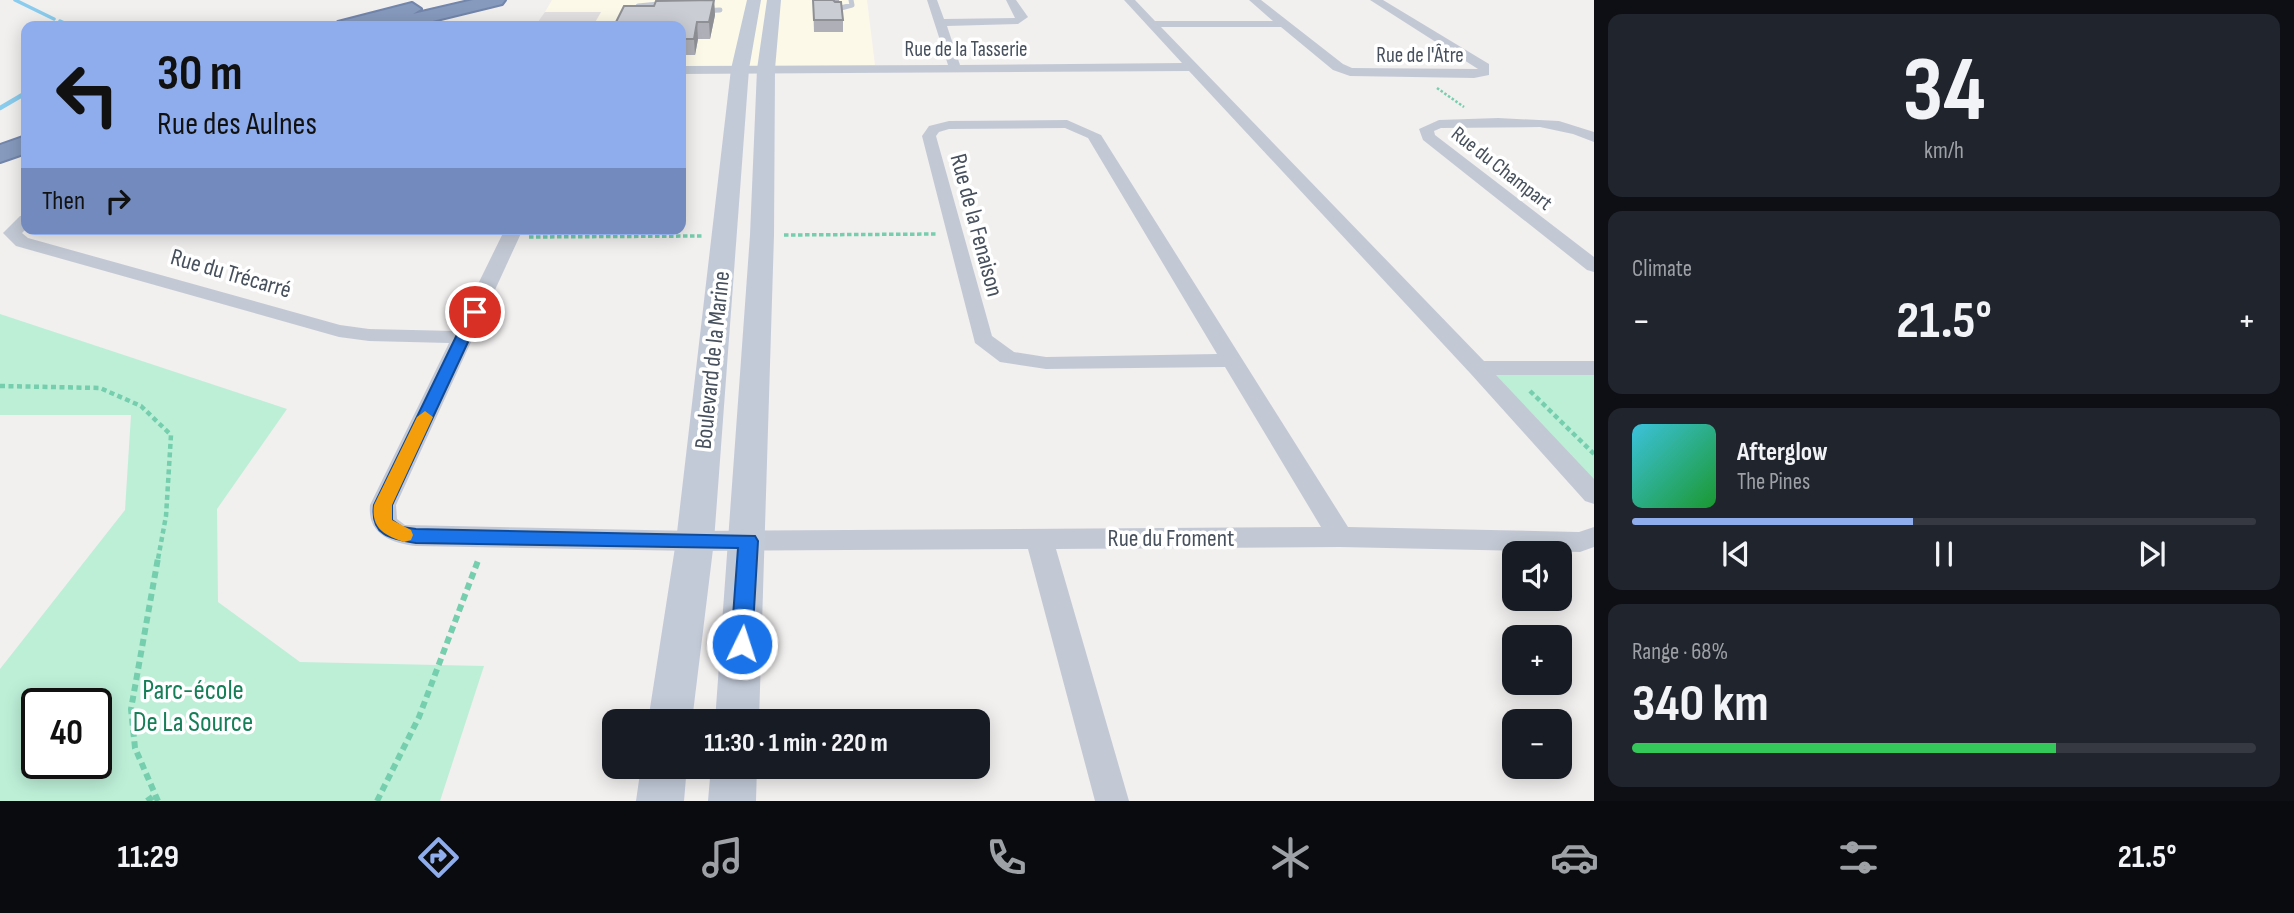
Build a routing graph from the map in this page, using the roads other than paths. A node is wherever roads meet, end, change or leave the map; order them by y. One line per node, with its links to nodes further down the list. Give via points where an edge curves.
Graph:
1 (451, 0): 16 (highway)
2 (496, 0): 16 (highway)
3 (754, 0): 22 (street, Boulevard de la Marine)
4 (774, 0): 22 (street, Boulevard de la Marine)
5 (851, 0): 13 (lane, via 852,5)
6 (932, 0): 17 (street)
7 (1011, 0): 17 (street, via 1022,17 1018,20)
8 (1129, 0): 19 (street)
9 (1254, 0): 18 (street, Rue de l'Âtre)
10 (1374, 0): 18 (street, Rue de l'Âtre, via 1484,67 1483,72 1350,72)
11 (672, 3): 14 (lane, via 638,6)
12 (709, 3): 15 (lane, via 720,6)
13 (837, 9)
14 (665, 11)
15 (692, 11)
16 (397, 20)
17 (940, 23): 21 (street)
18 (1282, 23): 19 (street)
19 (1152, 24): 20 (street)
20 (1192, 67): 21 (street, Rue de la Tasserie); 34 (street)
21 (955, 68): 22 (street, Rue de la Tasserie)
22 (753, 69): 23 (street); 40 (street, Boulevard de la Marine, via 724,236); 41 (street, Boulevard de la Marine, via 762,235)
23 (686, 70)
24 (21, 129): 25 (highway)
25 (0, 136)
26 (1594, 138): 31 (street, Rue du Champart, via 1574,128 1546,124 1439,124 1426,129 1428,137)
27 (21, 146): 28 (highway)
28 (0, 154)
29 (21, 225): 32 (street, Rue du Trécarré, via 12,233 22,242 339,331)
30 (511, 235): 32 (street)
31 (1594, 266)
32 (463, 337): 40 (street, Rue du Froment, via 386,499 382,518 390,530 406,535)
33 (1230, 360): 33 (street, Rue de la Fenaison, via 1094,135 1067,124 934,128 929,136 982,339 1008,357 1046,363); 37 (street, Rue de la Fenaison)
34 (1478, 368): 35 (street); 36 (street)
35 (1594, 368)
36 (1594, 495)
37 (1340, 537): 38 (street, Rue du Froment, via 1580,542); 39 (street, Rue du Froment)
38 (1594, 537)
39 (1039, 538): 41 (street, Rue du Froment); 48 (street)
40 (695, 541): 41 (street, Rue du Froment); 42 (street, Boulevard de la Marine)
41 (748, 541): 43 (street, Boulevard de la Marine)
42 (672, 709)
43 (738, 709)
44 (663, 779): 46 (street)
45 (733, 779): 47 (street)
46 (660, 801)
47 (732, 801)
48 (1112, 801)

